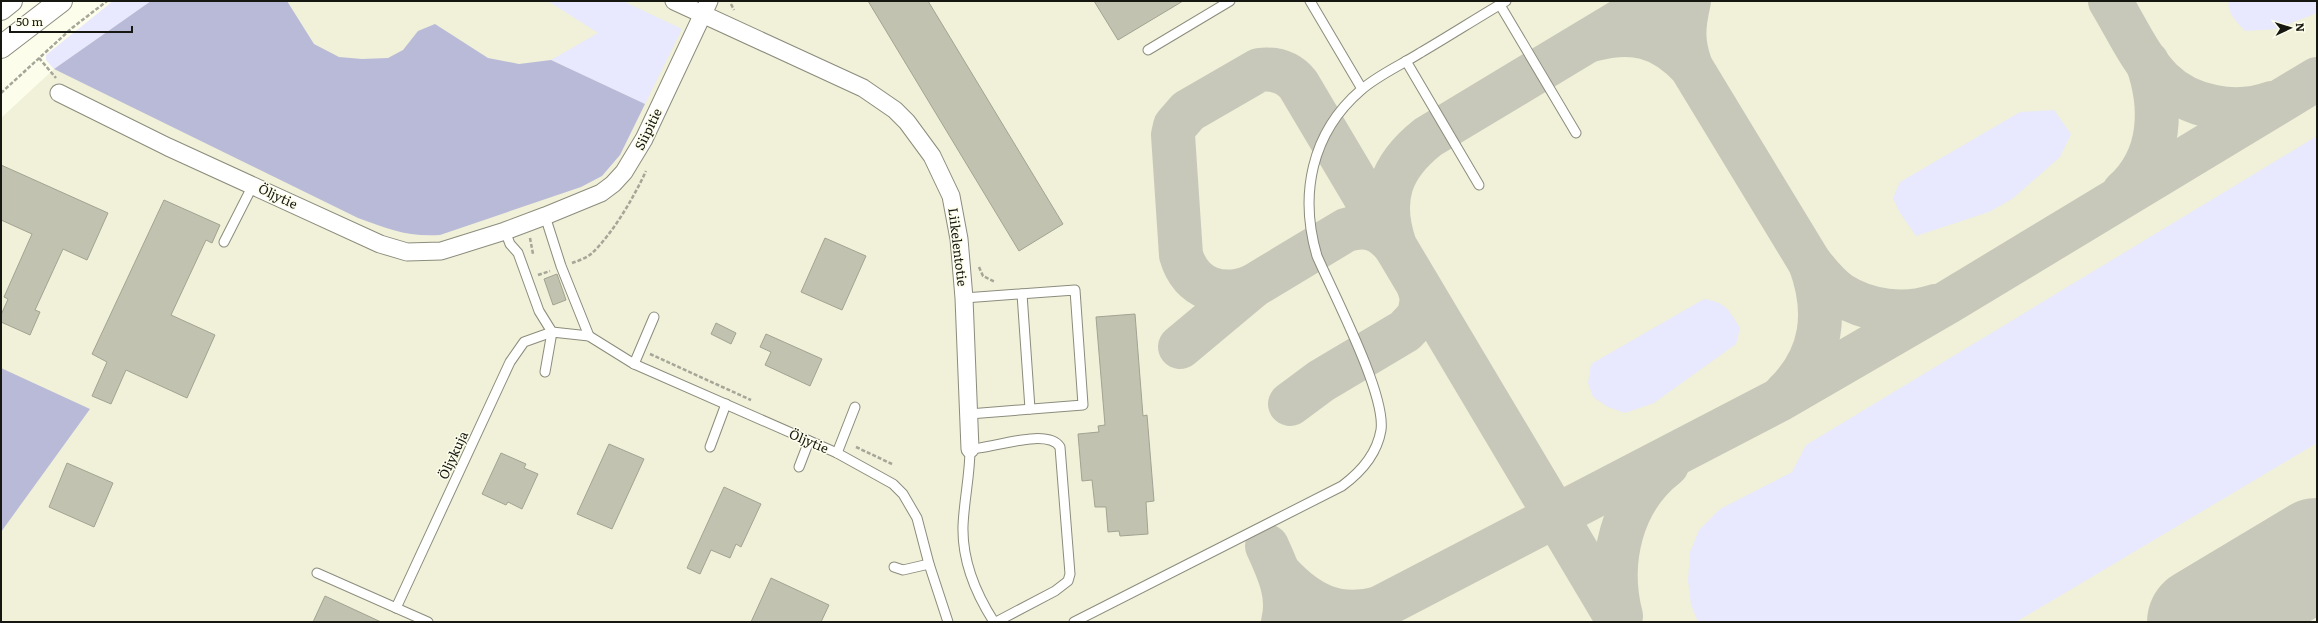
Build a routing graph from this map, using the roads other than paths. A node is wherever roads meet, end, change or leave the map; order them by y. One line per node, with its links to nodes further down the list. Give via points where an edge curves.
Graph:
1 (11, 1): 8 (main road)
2 (61, 1): 9 (main road)
3 (674, 1): 7 (street, Liikelentotie)
4 (1230, 1): 10 (lane)
5 (1310, 1): 12 (lane)
6 (1503, 3): 11 (lane); 14 (lane)
7 (706, 7): 17 (street, Siipitie, via 644,139 624,172 601,193); 21 (street, Liikelentotie, via 862,88 895,110 907,122 932,156 951,196 959,239)
8 (1, 9)
9 (1, 47)
10 (1148, 50)
11 (1406, 61): 12 (lane); 16 (lane)
12 (1362, 89): 43 (lane, via 1335,118 1317,152 1308,196 1308,216 1317,256 1376,394 1381,412 1381,429 1376,448 1357,475 1342,486)
13 (59, 93): 15 (street, Öljytie, via 168,147)
14 (1576, 133)
15 (253, 185): 18 (street, Öljytie, via 380,244 407,252 441,250); 19 (lane)
16 (1479, 185)
17 (545, 216): 18 (street, Öljytie); 24 (lane, via 561,266)
18 (505, 231): 23 (lane, via 510,244 518,253 539,311)
19 (224, 242)
20 (1022, 294): 21 (lane); 29 (lane); 29 (lane, via 1075,290 1083,405)
21 (964, 298): 30 (street, Liikelentotie)
22 (654, 317): 25 (lane)
23 (552, 332): 24 (lane, Öljytie); 26 (lane); 39 (lane, Öljykuja, via 524,342 510,362)
24 (589, 336): 25 (lane, Öljytie)
25 (634, 364): 27 (lane, Öljytie)
26 (545, 372)
27 (726, 404): 31 (lane, Öljytie); 32 (lane)
28 (855, 407): 34 (lane)
29 (1030, 409): 30 (lane)
30 (969, 414): 33 (street, Liikelentotie)
31 (809, 441): 34 (lane, Öljytie); 35 (lane)
32 (710, 447)
33 (970, 449): 42 (lane, via 963,528 965,548 970,573); 42 (lane, via 982,449 1012,441 1049,438 1056,441 1060,447 1070,574 1068,581 1055,591)
34 (837, 453): 36 (lane, Öljytie, via 881,476 903,494 917,518)
35 (799, 467)
36 (929, 564): 37 (lane, via 903,570); 41 (lane, Öljytie)
37 (894, 567)
38 (317, 573): 39 (lane)
39 (396, 608): 40 (lane)
40 (428, 622)
41 (948, 622)
42 (995, 622)
43 (1074, 622)

